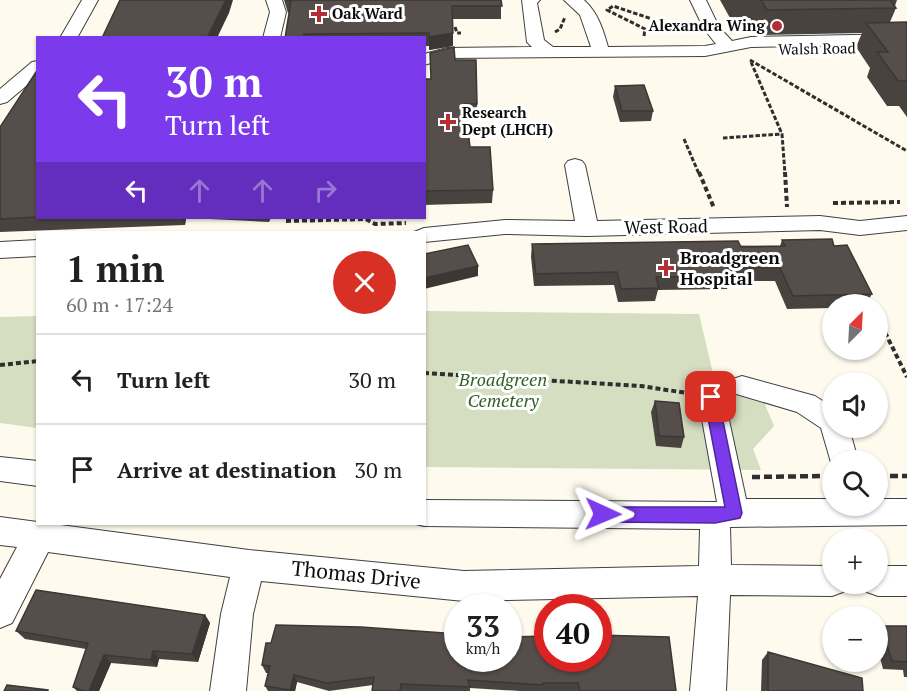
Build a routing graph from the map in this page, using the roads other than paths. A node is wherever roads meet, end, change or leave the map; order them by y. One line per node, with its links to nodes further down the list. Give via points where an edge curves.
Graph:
1 (274, 0): 7 (street, via 278,12)
2 (532, 0): 11 (street, via 529,1 536,42)
3 (572, 0): 12 (street, via 586,10)
4 (698, 0): 9 (street, via 712,28)
5 (101, 3): 6 (street)
6 (70, 36)
7 (272, 36)
8 (907, 39): 9 (street, via 751,42)
9 (728, 47): 10 (street, Walsh Road); 12 (street, via 705,51)
10 (907, 47)
11 (549, 52): 12 (street); 13 (street, via 447,53)
12 (601, 52)
13 (426, 59)
14 (36, 68): 15 (street)
15 (0, 98)
16 (575, 165): 18 (street)
17 (907, 223): 18 (street, West Road, via 860,228 820,223)
18 (587, 229): 19 (street, West Road, via 505,227)
19 (426, 235)
20 (36, 248): 21 (street)
21 (0, 250)
22 (742, 386): 24 (street, via 805,404)
23 (711, 397): 31 (street, via 727,478)
24 (822, 415)
25 (0, 469): 26 (street)
26 (36, 474)
27 (822, 511): 31 (street)
28 (888, 511): 29 (street)
29 (907, 512)
30 (426, 513): 31 (street)
31 (724, 514): 36 (street)
32 (0, 531): 33 (street, Thomas Drive)
33 (39, 537): 34 (street, Thomas Drive); 39 (street)
34 (249, 565): 36 (street, Thomas Drive, via 464,586); 40 (street, via 237,614)
35 (822, 580): 36 (street, Thomas Drive)
36 (715, 581): 41 (street)
37 (888, 581): 38 (street)
38 (907, 581)
39 (0, 612)
40 (228, 691)
41 (708, 691)

